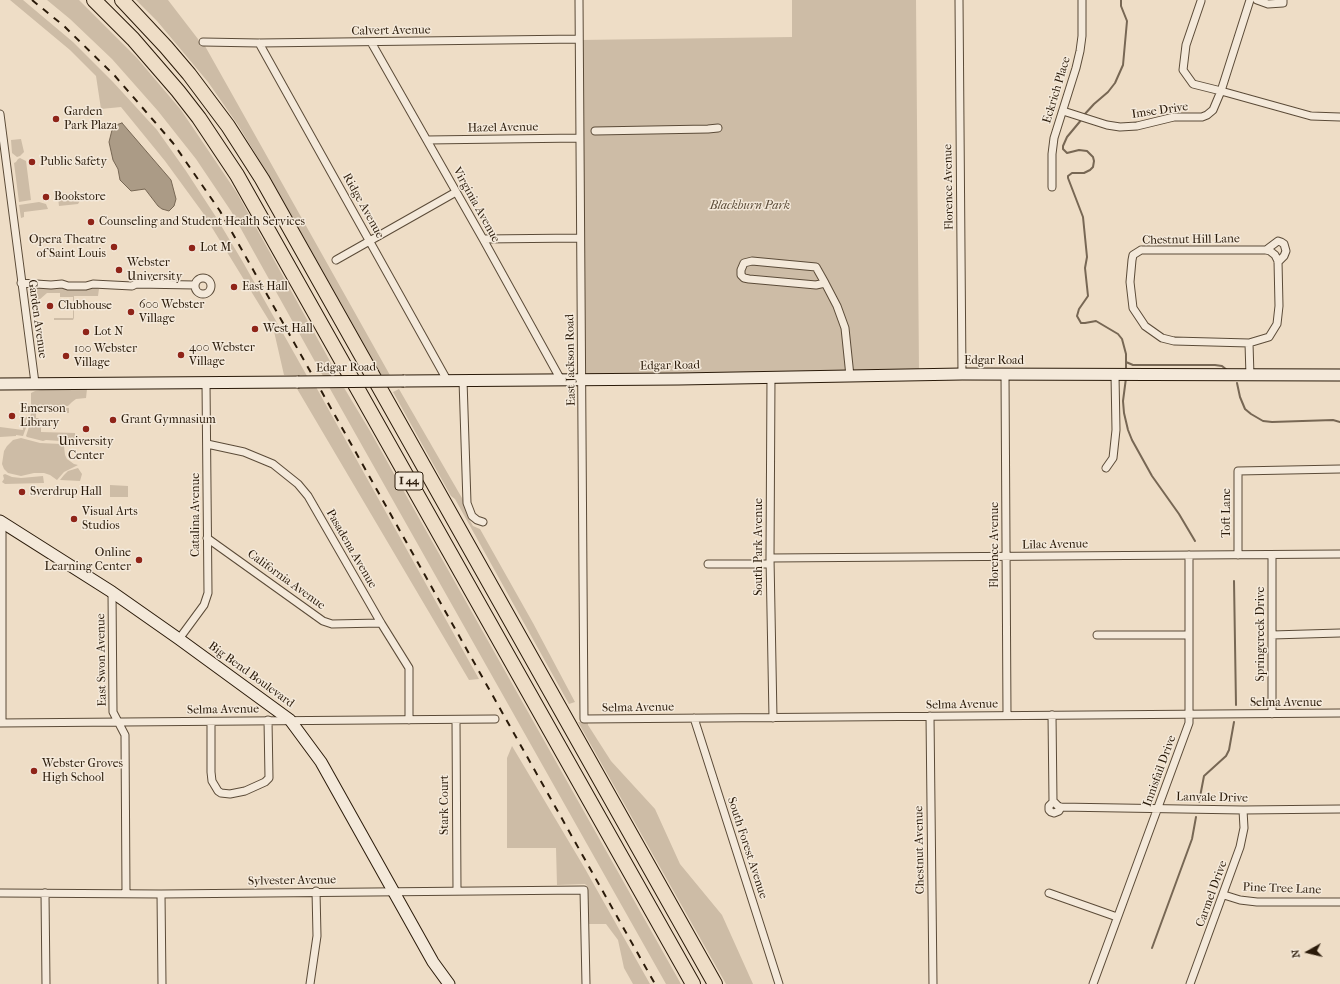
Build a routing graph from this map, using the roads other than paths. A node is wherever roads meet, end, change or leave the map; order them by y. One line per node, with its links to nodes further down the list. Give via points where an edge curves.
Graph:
1 (94, 0): 104 (highway, I 44, via 133,39 178,91 237,175)
2 (122, 0): 105 (highway, I 44, via 189,74 228,126 258,173)
3 (579, 0): 10 (street, East Jackson Road)
4 (959, 0): 34 (street, Florence Avenue)
5 (1082, 0): 15 (street, Eckrich Place, via 1080,51)
6 (1250, 0): 14 (street, Imse Drive)
7 (1257, 0): 8 (street, via 1268,4 1283,3)
8 (1283, 0)
9 (1201, 1): 14 (street, via 1186,45 1183,70 1193,84)
10 (579, 39): 12 (street, Calvert Avenue); 20 (street, East Jackson Road)
11 (203, 42): 13 (street, Calvert Avenue)
12 (371, 42): 13 (street, Calvert Avenue); 21 (street, Virginia Avenue)
13 (259, 43): 26 (street, Ridge Avenue)
14 (1220, 91): 15 (street, Imse Drive, via 1214,110 1207,115 1174,117 1137,126 1120,127); 17 (street, via 1311,116)
15 (1063, 111): 22 (street, Eckrich Place, via 1054,138)
16 (0, 114): 30 (street, Garden Avenue)
17 (1340, 117)
18 (718, 128): 19 (street)
19 (595, 131)
20 (580, 138): 21 (street, Hazel Avenue); 24 (street, East Jackson Road)
21 (427, 140): 23 (street, Virginia Avenue)
22 (1052, 187)
23 (456, 192): 25 (street, Virginia Avenue); 26 (street)
24 (580, 238): 25 (street); 44 (street, East Jackson Road)
25 (483, 239): 43 (street, Virginia Avenue)
26 (370, 241): 28 (street); 41 (street, Ridge Avenue)
27 (1266, 250): 29 (street, via 1275,255); 29 (street, Chestnut Hill Lane, via 1278,241 1284,244 1284,256); 33 (street, Chestnut Hill Lane, via 1141,250 1133,254 1130,282 1133,308 1151,331 1162,338 1174,341)
28 (336, 260)
29 (1278, 262): 33 (street, Chestnut Hill Lane, via 1277,324 1269,337)
30 (25, 283): 32 (street, via 68,286); 45 (street, Garden Avenue)
31 (826, 283): 31 (street, via 816,267 752,261 744,263 741,270 741,275 749,279 816,285); 38 (street, via 845,328)
32 (195, 285)
33 (1249, 343): 39 (street)
34 (962, 374): 35 (street, Edgar Road); 38 (street, Edgar Road)
35 (1005, 374): 36 (street, Edgar Road); 58 (street, Florence Avenue)
36 (1122, 375): 39 (street, Edgar Road); 49 (street, via 1113,458)
37 (1340, 375): 39 (street, Edgar Road)
38 (850, 376): 40 (street, Edgar Road)
39 (1250, 376)
40 (771, 377): 44 (street, Edgar Road); 59 (street, South Park Avenue)
41 (447, 380): 42 (street, Edgar Road); 46 (street, Edgar Road, bridge)
42 (463, 380): 43 (street, Edgar Road); 52 (street, via 467,503 472,516)
43 (561, 380): 44 (street, Edgar Road)
44 (582, 380): 77 (street, East Jackson Road)
45 (35, 383): 46 (street, Edgar Road); 47 (street, Edgar Road)
46 (206, 383): 48 (street, Catalina Avenue)
47 (0, 384)
48 (207, 444): 53 (street, Catalina Avenue); 62 (street, Pasadena Avenue, via 261,458 298,484 308,496)
49 (1106, 468)
50 (1340, 469): 57 (street, Toft Lane, via 1238,471)
51 (1, 521): 61 (street, Big Bend Boulevard); 84 (street)
52 (483, 522)
53 (207, 538): 62 (street, California Avenue, via 323,621 332,624); 67 (street, Catalina Avenue, via 206,599)
54 (1272, 554): 55 (street, Lilac Avenue); 57 (street, Lilac Avenue); 66 (street, Springcreek Drive)
55 (1340, 554)
56 (1189, 555): 57 (street, Lilac Avenue); 58 (street, Lilac Avenue); 65 (street, Innisfail Drive)
57 (1238, 555)
58 (1006, 557): 59 (street, Lilac Avenue); 71 (street, Florence Avenue)
59 (770, 561): 60 (street, Lilac Avenue); 75 (street, South Park Avenue)
60 (708, 564)
61 (112, 592): 67 (street, Big Bend Boulevard); 82 (street, East Swon Avenue, via 114,712)
62 (381, 623): 80 (street, Pasadena Avenue, via 409,668)
63 (1340, 633): 66 (street)
64 (1097, 635): 65 (street)
65 (1189, 635): 69 (street, Innisfail Drive)
66 (1272, 635): 70 (street, Springcreek Drive)
67 (179, 638): 79 (street, Big Bend Boulevard)
68 (1340, 713): 70 (street, Selma Avenue)
69 (1190, 714): 70 (street, Selma Avenue); 72 (street, Selma Avenue); 85 (street, Innisfail Drive)
70 (1272, 714)
71 (1007, 715): 72 (street, Selma Avenue); 73 (street, Selma Avenue)
72 (1052, 715): 85 (street, Lanvale Drive, via 1057,805)
73 (930, 716): 75 (street, Selma Avenue); 107 (street, Chestnut Avenue)
74 (694, 718): 75 (street, Selma Avenue); 77 (street, Selma Avenue); 106 (street, South Forest Avenue)
75 (773, 718)
76 (495, 719): 81 (street, Selma Avenue)
77 (584, 719)
78 (268, 720): 79 (street, Selma Avenue); 83 (street, Selma Avenue); 83 (street, via 269,778 245,791 230,794 218,791 212,781)
79 (290, 720): 80 (street, Selma Avenue); 90 (street, Big Bend Boulevard, via 321,762)
80 (409, 720): 81 (street, Selma Avenue)
81 (456, 720): 88 (street, Stark Court)
82 (118, 722): 83 (street, Selma Avenue); 84 (street, Selma Avenue); 93 (street, East Swon Avenue, via 125,734)
83 (211, 722)
84 (1, 723)
85 (1159, 808): 87 (street, Lanvale Drive); 98 (street, Innisfail Drive)
86 (1340, 809): 87 (street, Lanvale Drive)
87 (1243, 810): 96 (street, Carmel Drive, via 1242,842)
88 (457, 890): 90 (street, Sylvester Avenue); 103 (street, Sylvester Avenue, via 584,890)
89 (316, 891): 90 (street, Sylvester Avenue); 95 (street, Sylvester Avenue); 101 (street, via 317,936)
90 (393, 891): 102 (street, Big Bend Boulevard, via 433,962)
91 (0, 893): 92 (street, Sylvester Avenue)
92 (45, 893): 93 (street, Sylvester Avenue); 99 (street)
93 (126, 893): 95 (street, Sylvester Avenue)
94 (1049, 893): 98 (street)
95 (161, 894): 100 (street)
96 (1224, 895): 97 (street, Pine Tree Lane, via 1258,902); 109 (street, Carmel Drive)
97 (1340, 902)
98 (1117, 917): 108 (street, Innisfail Drive)
99 (46, 984)
100 (162, 984)
101 (310, 984)
102 (449, 984)
103 (586, 984)
104 (693, 984)
105 (715, 984)
106 (779, 984)
107 (933, 984)
108 (1093, 984)
109 (1190, 984)

